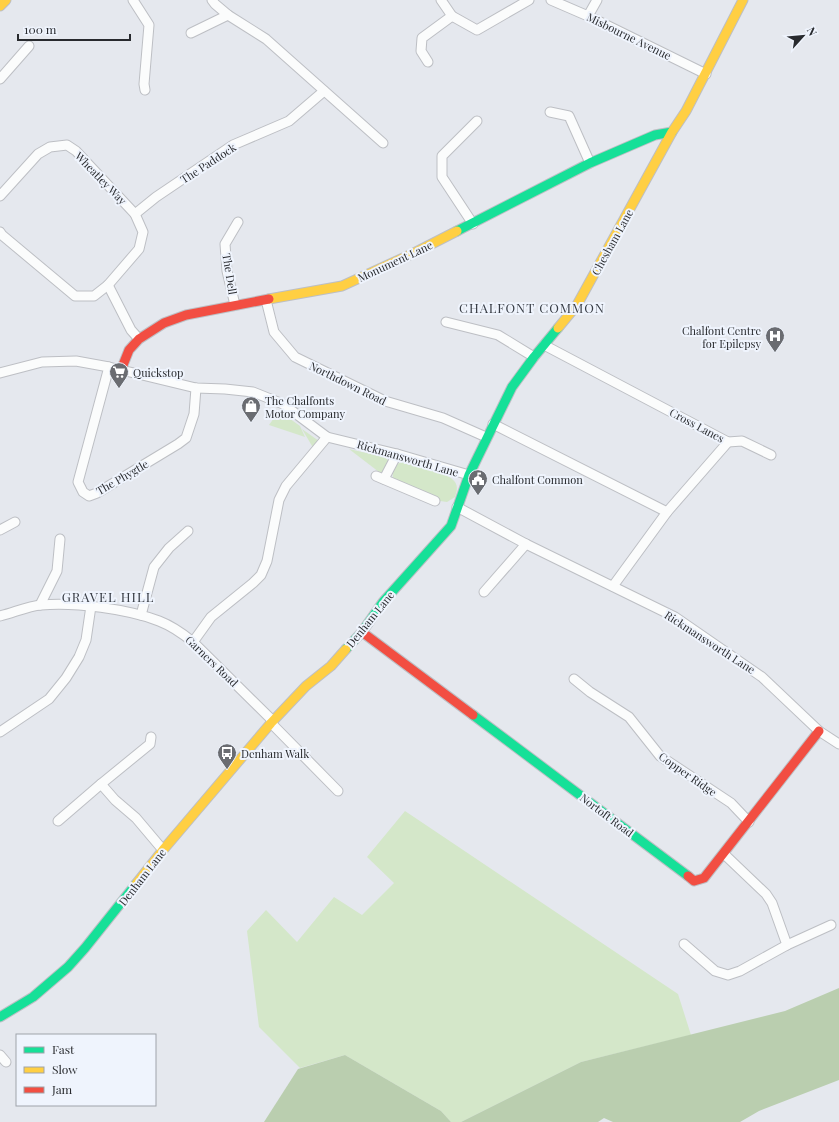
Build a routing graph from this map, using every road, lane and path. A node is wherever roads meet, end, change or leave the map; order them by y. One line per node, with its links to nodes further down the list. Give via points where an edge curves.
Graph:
1 (6, 0): 9 (main road)
2 (133, 0): 18 (street, via 149,25)
3 (441, 0): 11 (street)
4 (529, 0): 11 (street, via 477,30)
5 (551, 0): 12 (street, Misbourne Avenue)
6 (597, 0): 12 (street)
7 (743, 0): 16 (main road, Chesham Lane)
8 (216, 1): 10 (street)
9 (0, 6)
10 (228, 15): 13 (street); 19 (street, via 266,38)
11 (452, 16): 15 (street, via 422,38 420,51)
12 (588, 16): 16 (street, Misbourne Avenue)
13 (191, 33)
14 (30, 46): 17 (street)
15 (428, 62)
16 (706, 74): 22 (main road, Chesham Lane)
17 (0, 79)
18 (144, 90)
19 (324, 91): 23 (street); 26 (street, The Paddock, via 289,121 233,145)
20 (550, 112): 24 (street, via 568,116)
21 (477, 121): 28 (street, via 442,156 442,177)
22 (672, 132): 24 (main road, Monument Lane, via 655,135); 35 (main road, Chesham Lane, via 577,305)
23 (382, 143)
24 (590, 164): 28 (main road, Monument Lane)
25 (0, 196): 26 (street, Wheatley Way, via 38,154 50,147 67,145 76,151)
26 (135, 214): 30 (street, Wheatley Way, via 143,232 139,249)
27 (238, 222): 32 (street, The Dell, via 225,244 227,271)
28 (473, 224): 31 (main road, Monument Lane, via 342,286)
29 (0, 232): 30 (street, Wheatley Way, via 75,296 94,296)
30 (108, 285): 34 (street, via 131,330)
31 (266, 300): 32 (main road, Monument Lane); 43 (street, Northdown Road, via 274,332 295,357 385,401 442,418)
32 (235, 305): 34 (main road, Monument Lane, via 186,315 164,323)
33 (446, 322): 36 (street, via 498,336)
34 (139, 339): 38 (main road, Monument Lane, via 129,350)
35 (544, 345): 36 (main road, Chesham Lane); 44 (street, Cross Lanes)
36 (534, 357): 41 (main road, Chesham Lane, via 512,387)
37 (109, 366): 38 (street, Rickmansworth Lane); 39 (street, Rickmansworth Lane, via 76,361 42,362); 40 (street, The Phygtle, via 78,482 83,492 89,496 186,438 194,414)
38 (121, 370): 40 (street, Rickmansworth Lane)
39 (0, 373)
40 (196, 388): 42 (street, Rickmansworth Lane, via 253,392 283,404)
41 (493, 424): 43 (main road, Chesham Lane); 50 (street)
42 (327, 437): 45 (street, Rickmansworth Lane); 63 (street, via 286,486 280,500 268,561 261,575 211,617)
43 (486, 437): 47 (main road, Chesham Lane)
44 (728, 442): 46 (street, via 742,441); 50 (street, Cross Lanes)
45 (397, 454): 47 (street, Rickmansworth Lane); 48 (street, via 380,477)
46 (771, 455)
47 (469, 475): 49 (main road, Rickmansworth Lane)
48 (435, 501)
49 (457, 507): 55 (street, Rickmansworth Lane); 62 (main road, Denham Lane, via 451,526 383,602)
50 (667, 512): 56 (street, Cross Lanes)
51 (15, 522): 52 (street)
52 (0, 530)
53 (188, 532): 60 (street, via 169,548 154,567)
54 (60, 538): 58 (street, via 57,571)
55 (526, 544): 56 (street, Rickmansworth Lane); 57 (street)
56 (613, 586): 66 (street, Rickmansworth Lane, via 675,617 762,677)
57 (484, 592)
58 (40, 605): 59 (street, Garners Road); 61 (street, Garners Road)
59 (91, 606): 60 (street, Garners Road); 67 (street, via 86,640 66,678 49,699)
60 (141, 615): 63 (street, Garners Road, via 178,630)
61 (0, 616)
62 (362, 632): 65 (main road, Denham Lane, via 331,666 306,686); 75 (main road, Nortoft Road, via 694,881 704,878)
63 (193, 642): 65 (street, Garners Road)
64 (574, 679): 73 (street, Copper Ridge, via 629,716 660,756 731,803)
65 (272, 722): 71 (street); 74 (main road, Denham Lane)
66 (819, 731): 69 (street, Rickmansworth Lane); 73 (main road, Nortoft Road)
67 (0, 732)
68 (151, 737): 70 (street, via 150,744)
69 (839, 744)
70 (101, 784): 72 (street); 74 (street, via 136,818)
71 (338, 791)
72 (58, 821)
73 (749, 822): 75 (main road, Nortoft Road)
74 (163, 850): 79 (main road, Denham Lane, via 68,967 33,997)
75 (724, 854): 78 (street, via 766,894 772,903)
76 (831, 925): 78 (street)
77 (684, 944): 78 (street, via 715,971 728,975)
78 (787, 945)
79 (0, 1017)

